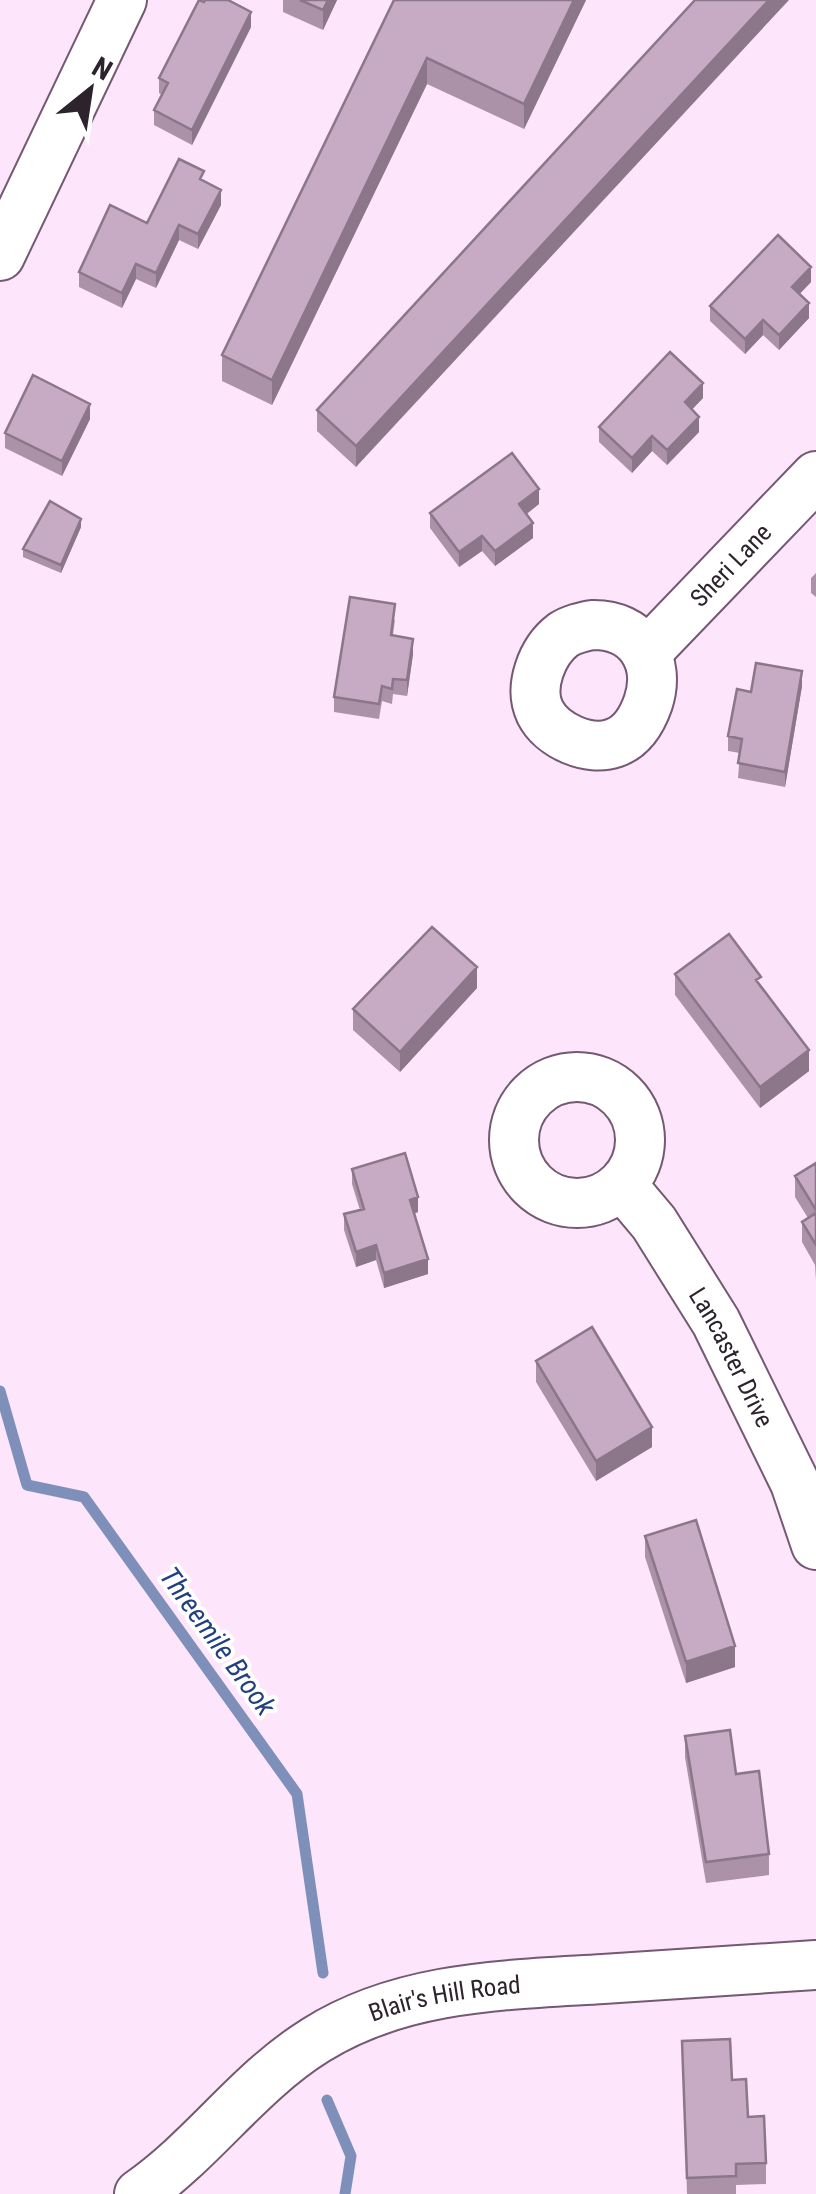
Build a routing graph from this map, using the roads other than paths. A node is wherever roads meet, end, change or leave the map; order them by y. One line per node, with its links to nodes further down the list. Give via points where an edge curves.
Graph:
1 (122, 0): 2 (street)
2 (0, 256)
3 (816, 476): 4 (street, Sheri Lane)
4 (646, 654)
5 (622, 1185): 6 (street, Lancaster Drive, via 716,1322 795,1483)
6 (816, 1544)
7 (816, 1965): 8 (street, Blair's Hill Road, via 511,1985 380,2008 289,2058)
8 (139, 2194)

